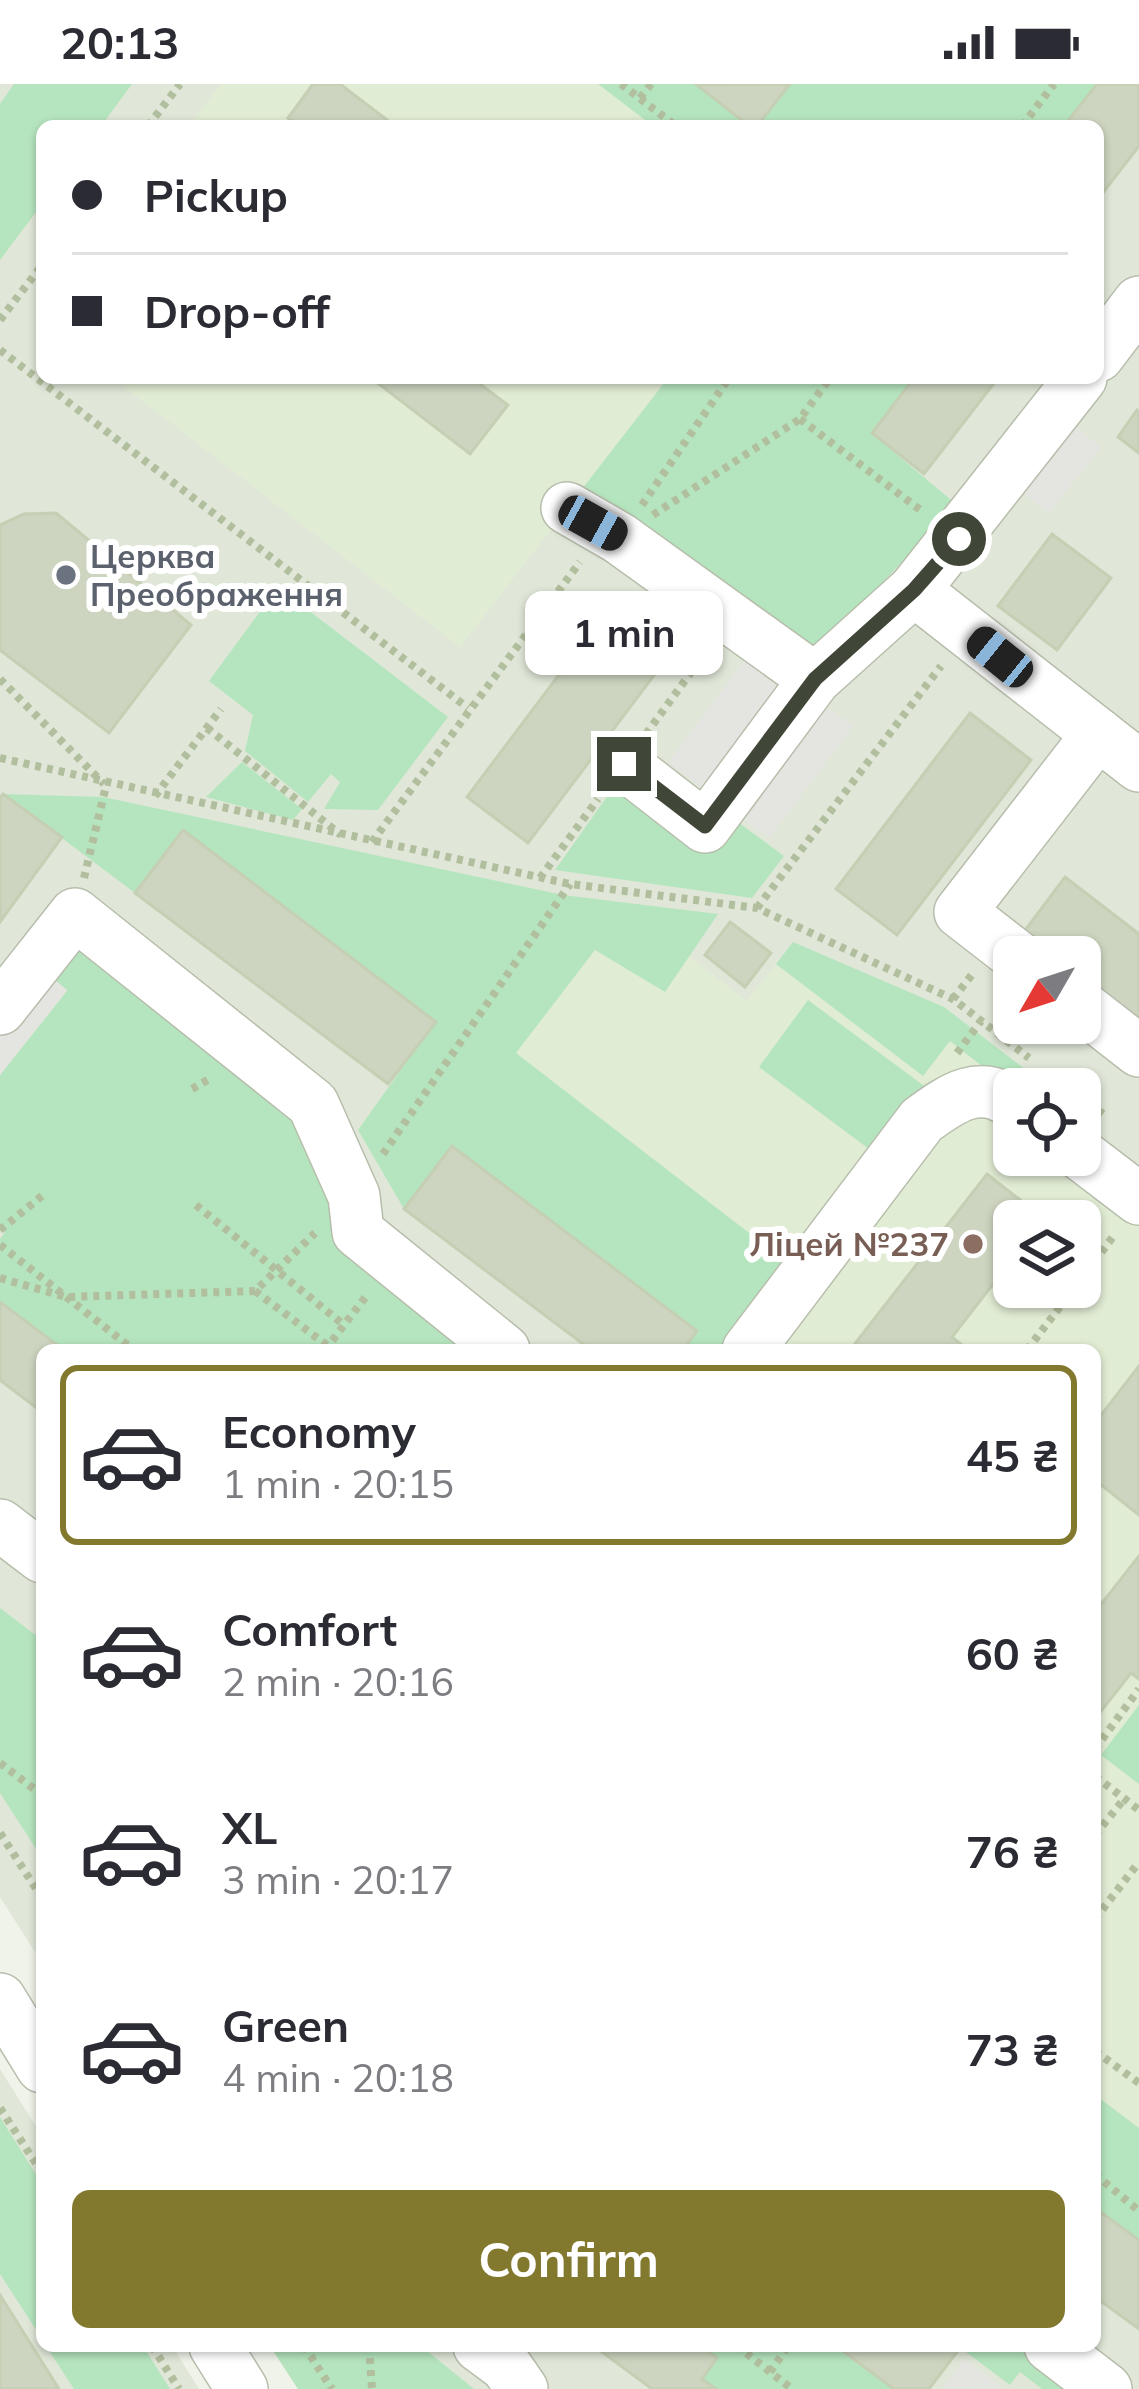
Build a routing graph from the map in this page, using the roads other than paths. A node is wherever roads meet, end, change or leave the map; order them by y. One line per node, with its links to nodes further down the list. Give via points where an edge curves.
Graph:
1 (1076, 384): 3 (street)
2 (567, 508): 4 (street)
3 (914, 590): 4 (street); 5 (street)
4 (815, 679): 6 (street, via 705,826)
5 (1098, 734): 7 (street); 8 (street, via 960,912)
6 (624, 764)
7 (1139, 766)
8 (993, 938)
9 (0, 1009): 15 (street, via 75,914 313,1104 354,1196 358,1232)
10 (1101, 1021): 11 (street)
11 (1139, 1051)
12 (993, 1093): 16 (street, via 960,1092 922,1120)
13 (1101, 1176): 14 (street)
14 (1133, 1209)
15 (497, 1344)
16 (753, 1344)
17 (0, 1525): 18 (street)
18 (36, 1552)
19 (0, 1999): 20 (street)
20 (36, 2057)
21 (219, 2352): 23 (street)
22 (1058, 2352): 24 (street)
23 (242, 2389)
24 (1106, 2389)

